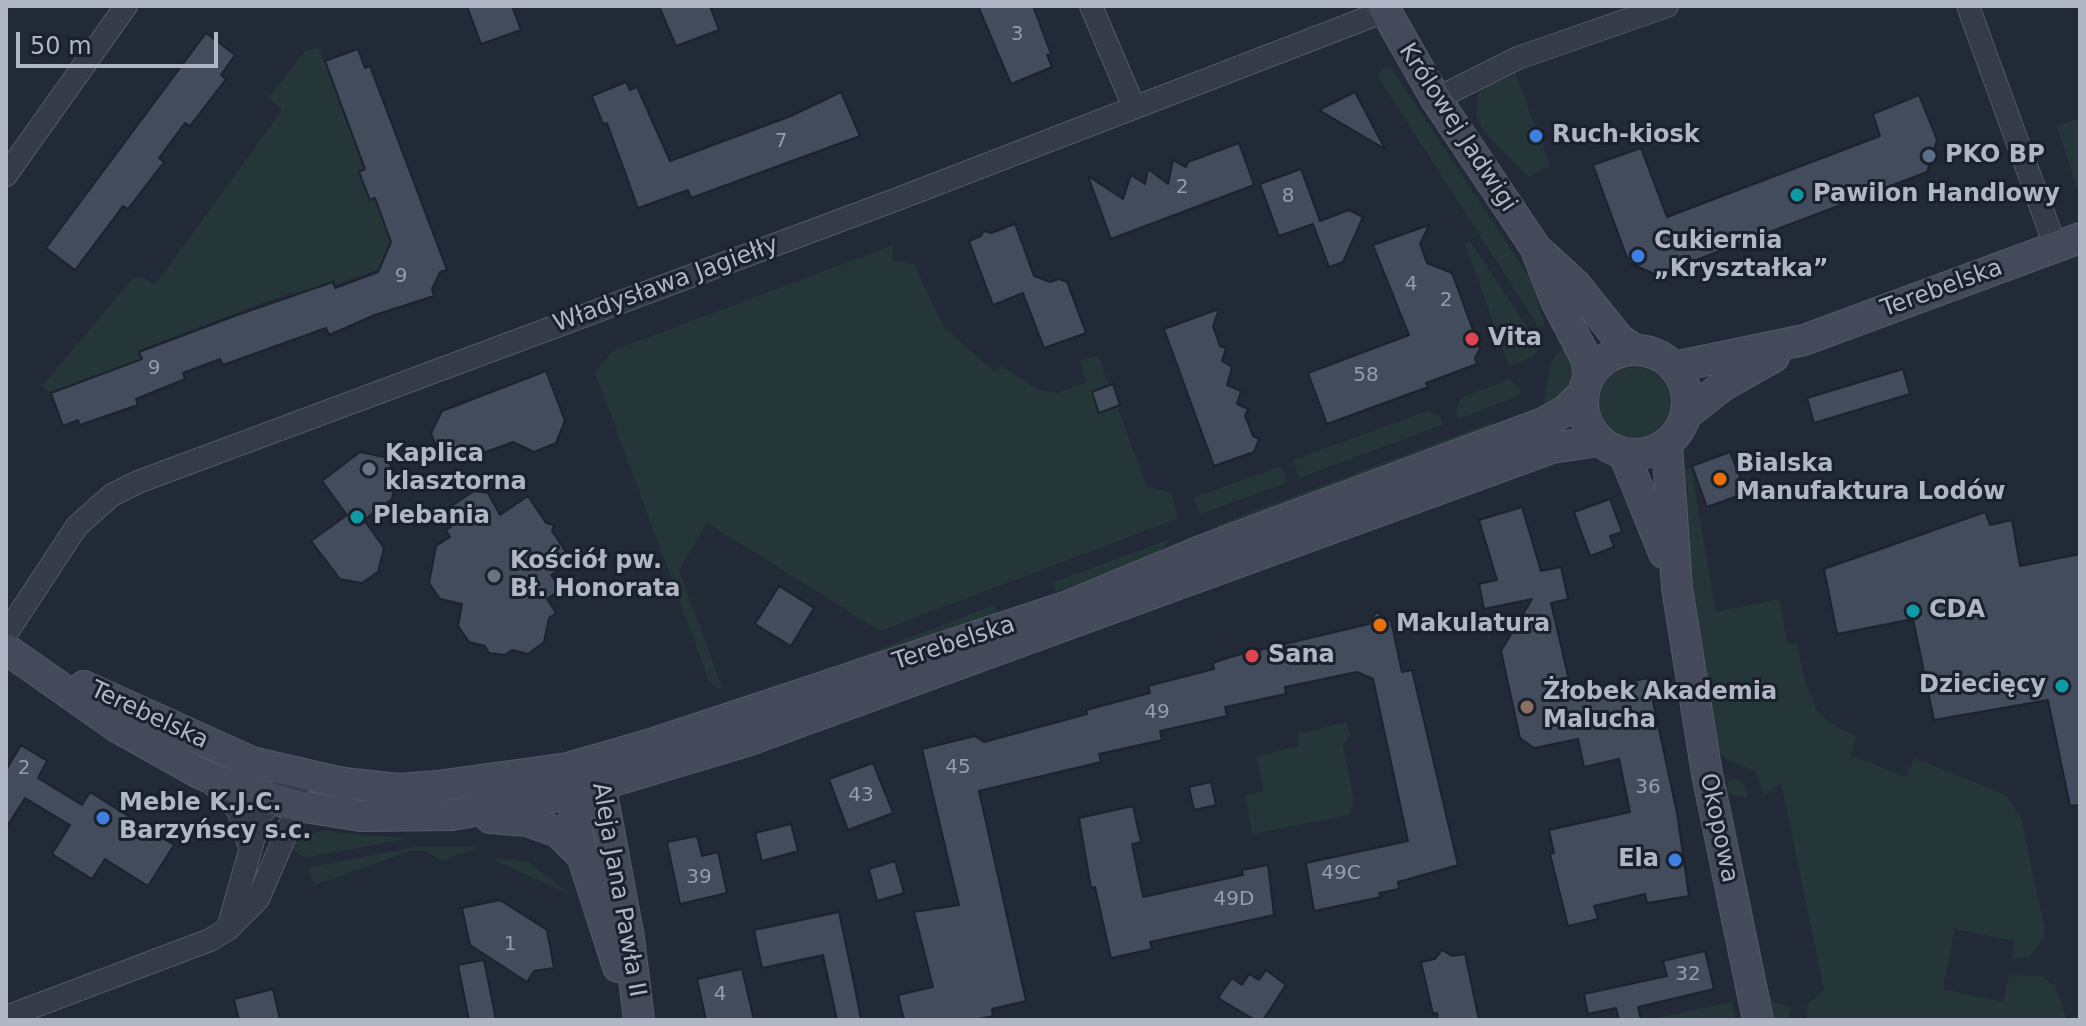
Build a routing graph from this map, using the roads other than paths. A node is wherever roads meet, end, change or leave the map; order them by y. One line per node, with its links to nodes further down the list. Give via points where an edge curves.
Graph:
1 (126, 6): 8 (street)
2 (1091, 6): 7 (street)
3 (1667, 6): 6 (street, via 1518,58)
4 (1968, 6): 9 (street)
5 (1384, 8): 6 (street, Królowej Jadwigi); 7 (street, Władysława Jagiełły)
6 (1436, 99): 10 (street, Królowej Jadwigi)
7 (1134, 107): 19 (street, Władysława Jagiełły, via 138,482 112,495 77,526)
8 (6, 175)
9 (2068, 243): 11 (street, Terebelska)
10 (1535, 247): 12 (street, Królowej Jadwigi); 14 (street, Królowej Jadwigi, via 1586,358)
11 (1804, 340): 13 (street, Terebelska); 15 (street, Terebelska, via 1724,385)
12 (1635, 350): 13 (street); 14 (street, via 1609,357)
13 (1674, 367): 15 (street, via 1683,380)
14 (1586, 385): 17 (street, via 1585,418); 23 (street, Terebelska, via 1565,411 1543,423 1068,606)
15 (1686, 415): 16 (street)
16 (1667, 445): 17 (street, via 1639,455); 18 (street, Okopowa)
17 (1612, 448): 18 (street, Okopowa); 23 (street, Terebelska, via 1552,448 806,721)
18 (1677, 588): 32 (street, Okopowa, via 1707,774)
19 (6, 634)
20 (6, 648): 21 (street, Terebelska, via 117,727); 22 (street, Terebelska, via 210,745)
21 (199, 773): 24 (street, Terebelska); 26 (street, Terebelska, via 239,812)
22 (296, 775): 23 (street, Terebelska, via 399,789); 24 (street)
23 (584, 777): 25 (street, Terebelska); 27 (street, Aleja Jana Pawła II); 31 (street, Aleja Jana Pawła II, via 629,938)
24 (284, 802): 25 (street, Terebelska, via 385,818); 26 (street, via 260,816); 28 (street, via 258,899)
25 (452, 815): 27 (street, Terebelska, via 527,821 558,832)
26 (249, 845): 28 (street)
27 (582, 856): 31 (street, Aleja Jana Pawła II)
28 (228, 929): 29 (street)
29 (41, 1012): 30 (street)
30 (6, 1017)
31 (637, 1020)
32 (1758, 1020)

